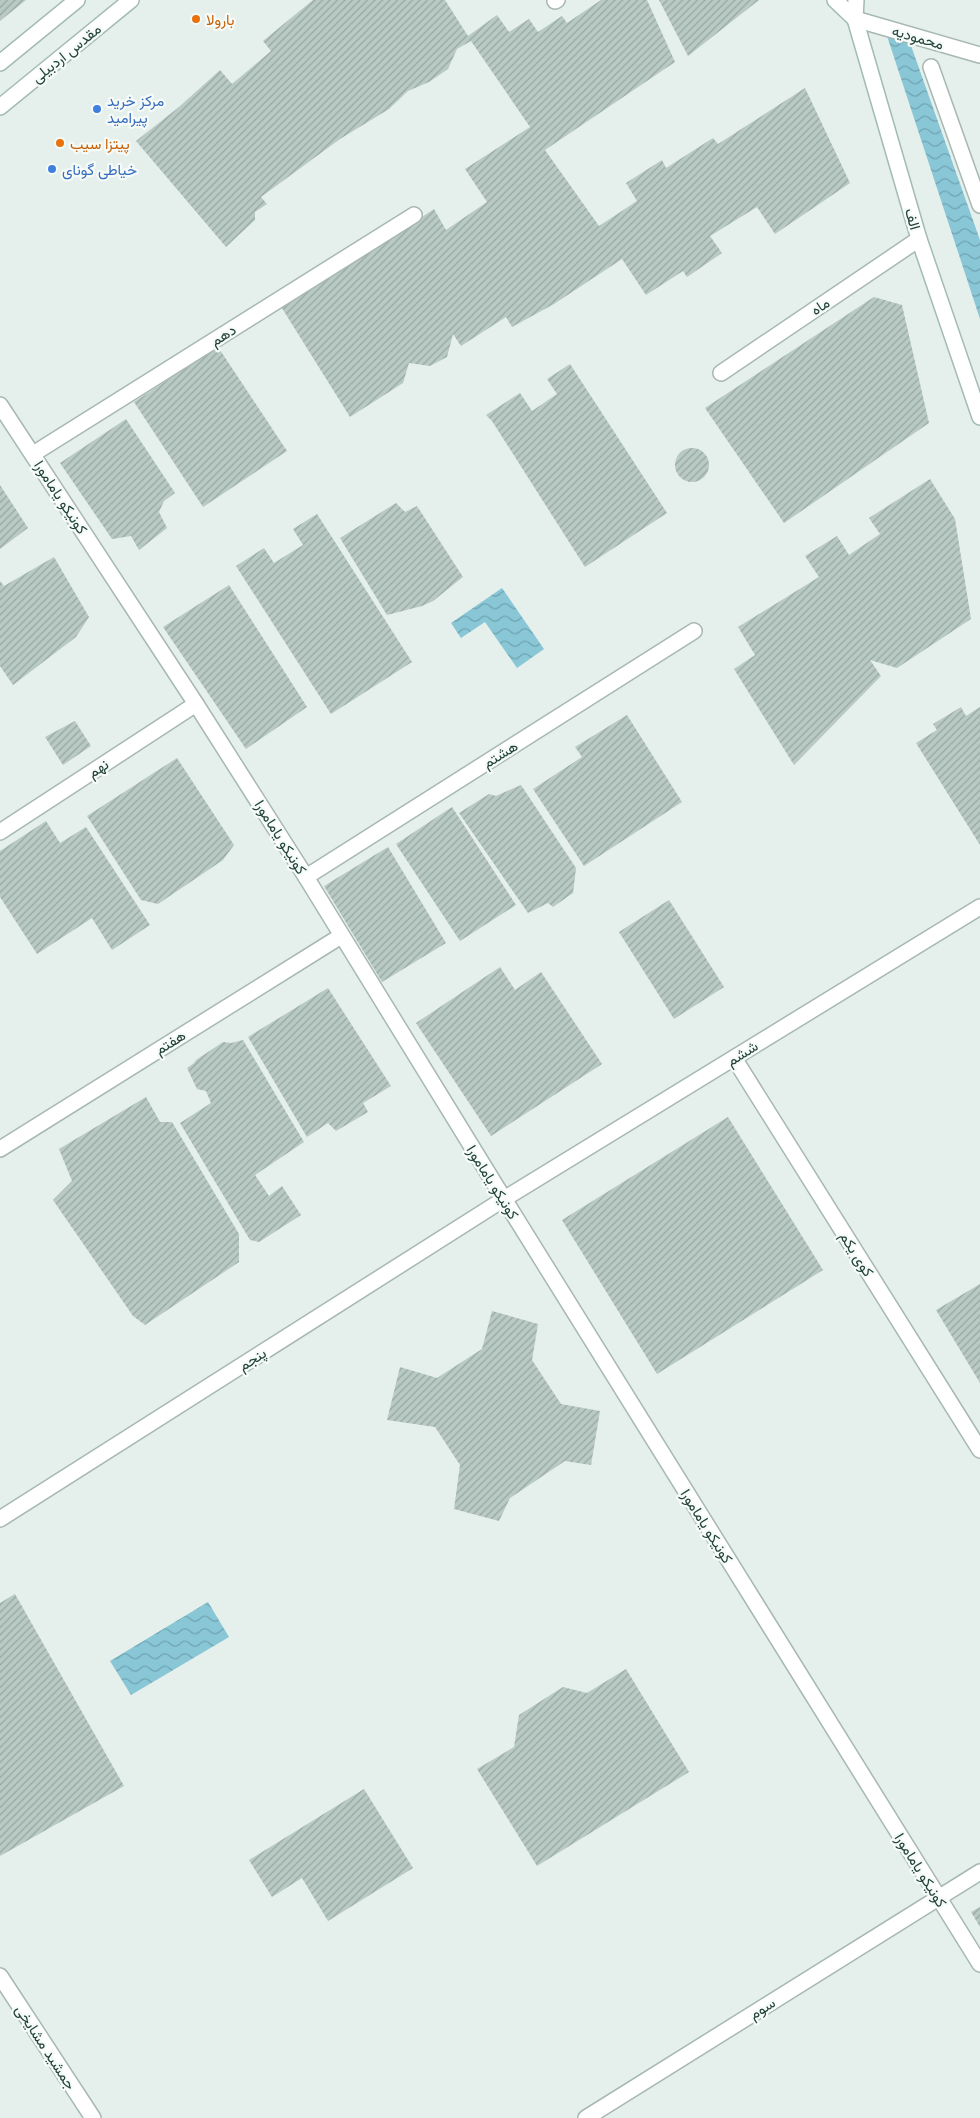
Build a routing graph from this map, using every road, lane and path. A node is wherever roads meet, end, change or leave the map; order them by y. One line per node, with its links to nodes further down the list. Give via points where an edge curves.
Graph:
1 (77, 0): 7 (street)
2 (131, 0): 9 (street, مقدس اردبیلی)
3 (835, 0): 5 (street)
4 (856, 0): 5 (street)
5 (855, 19): 6 (street, محمودیه); 12 (street, الف)
6 (980, 55)
7 (0, 63)
8 (931, 67): 10 (street)
9 (0, 107)
10 (980, 204)
11 (414, 215): 16 (street, دهم)
12 (919, 239): 13 (street, ماه); 15 (street, الف)
13 (721, 373)
14 (0, 405): 16 (street, کونیکو یامامورا)
15 (980, 417)
16 (33, 454): 18 (street, کونیکو یامامورا)
17 (694, 631): 20 (street, هشتم)
18 (196, 704): 19 (street, نهم); 20 (street, کونیکو یامامورا)
19 (0, 832)
20 (306, 877): 22 (street, کونیکو یامامورا)
21 (980, 907): 23 (street, ششم)
22 (341, 936): 24 (street, هفتم); 25 (street, کونیکو یامامورا)
23 (734, 1058): 25 (street, ششم); 26 (street, کوی یکم)
24 (0, 1149)
25 (504, 1199): 27 (street, پنجم); 29 (street, کونیکو یامامورا)
26 (980, 1450)
27 (0, 1519)
28 (980, 1872): 29 (street, سوم)
29 (938, 1898): 30 (street, کونیکو یامامورا); 33 (street, سوم)
30 (980, 1964)
31 (0, 1976): 32 (street, جمشید مشایخی)
32 (93, 2118)
33 (586, 2118)

